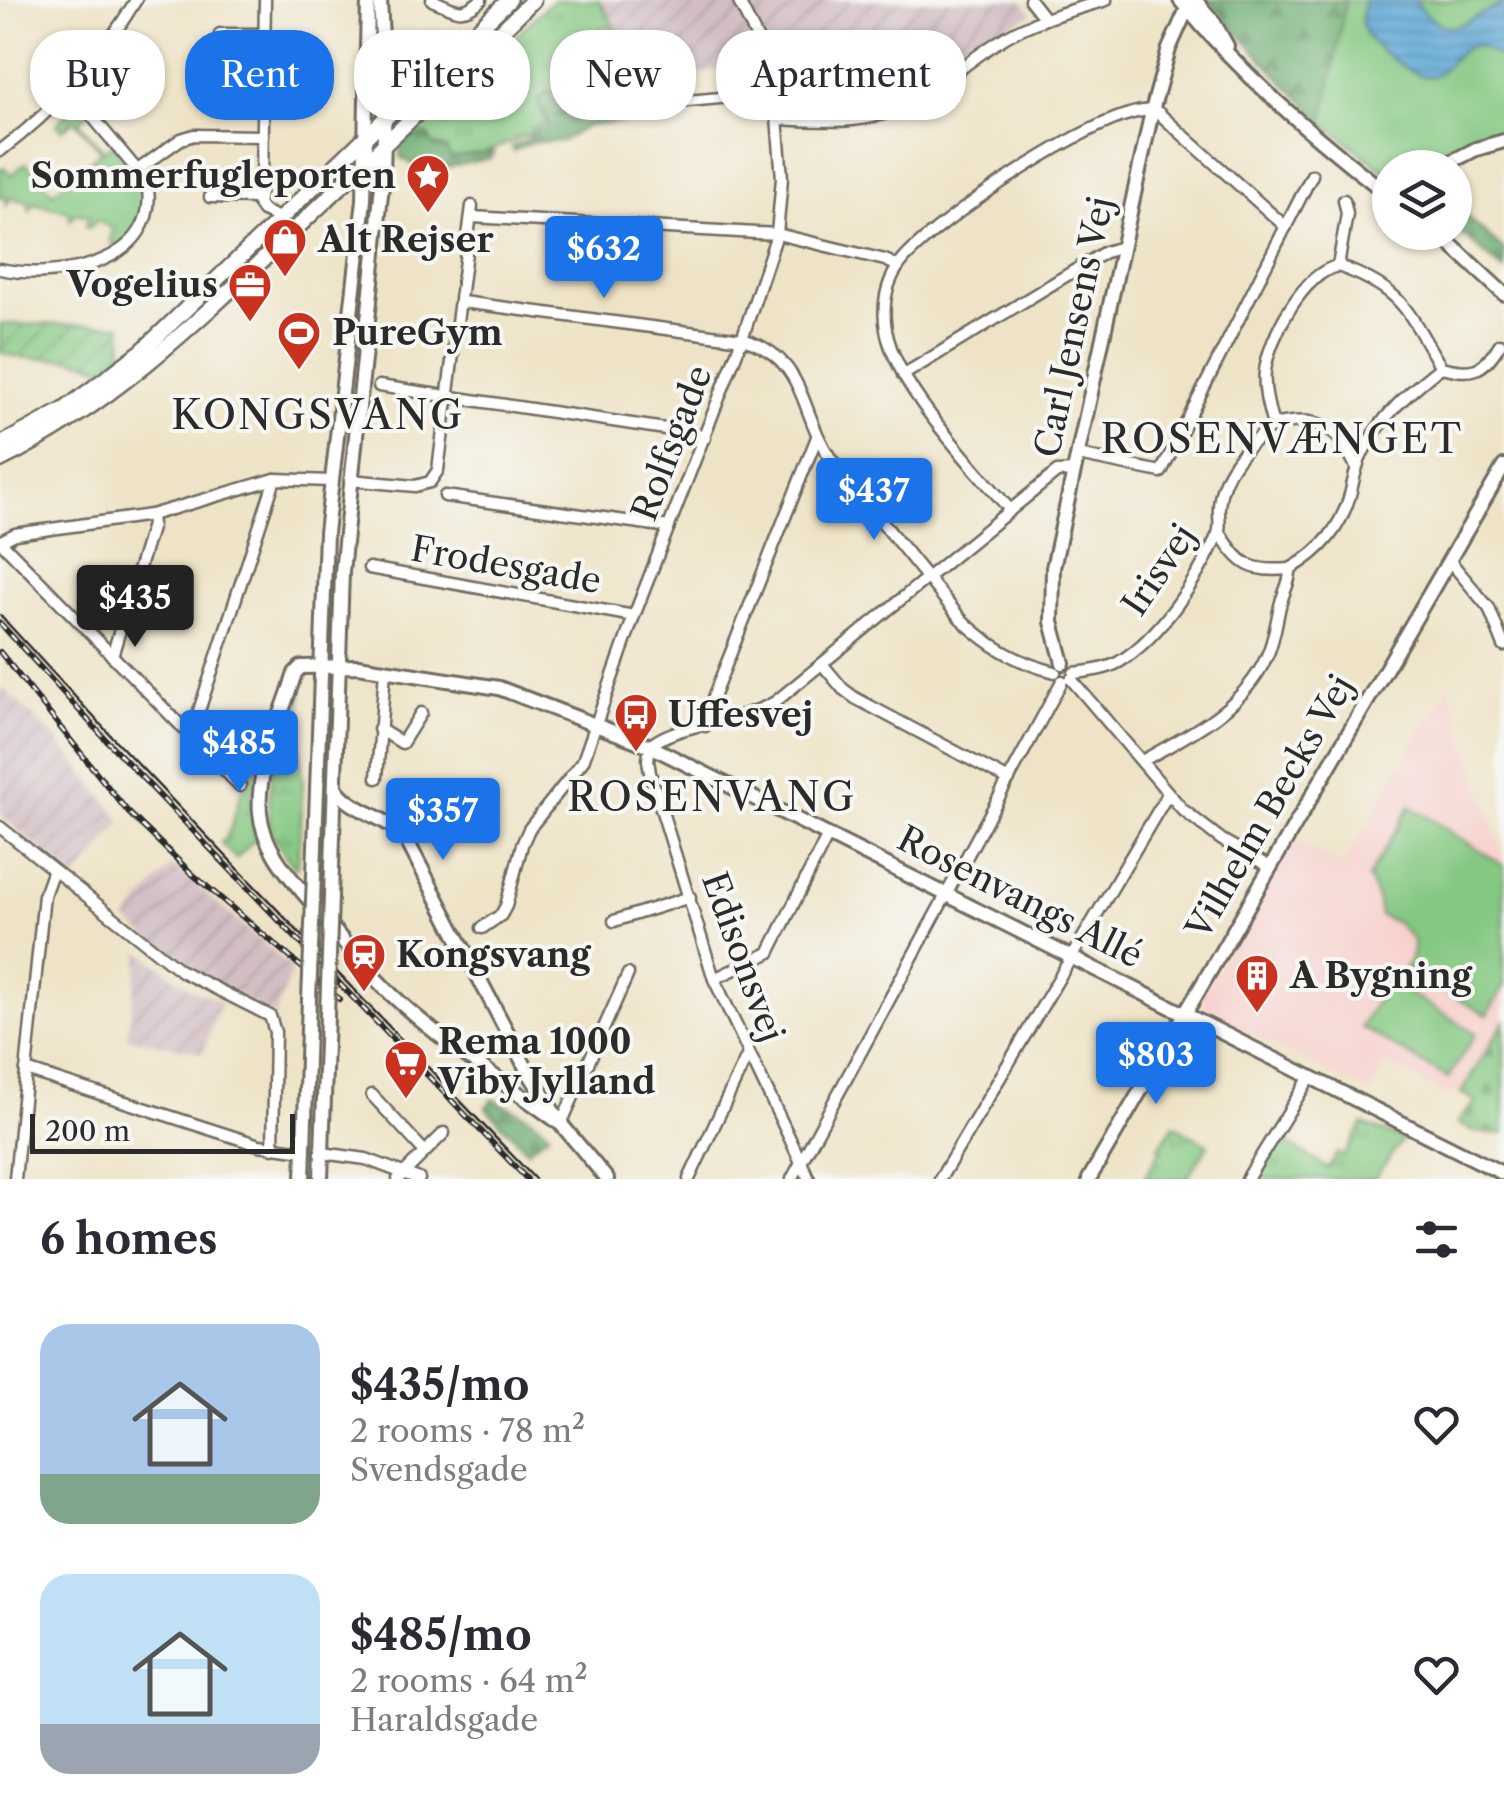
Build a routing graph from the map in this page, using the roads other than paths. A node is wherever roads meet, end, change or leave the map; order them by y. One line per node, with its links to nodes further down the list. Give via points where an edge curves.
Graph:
1 (136, 0): 14 (street)
2 (265, 0): 15 (street)
3 (368, 0): 29 (street)
4 (380, 0): 16 (street)
5 (432, 0): 6 (street, via 462,12)
6 (480, 0)
7 (533, 0): 31 (main road)
8 (738, 0): 18 (street, Rolfsgade)
9 (1030, 0): 13 (street)
10 (1106, 0): 13 (street)
11 (503, 2): 17 (main road)
12 (1188, 2): 20 (street, Carl Jensens Vej); 37 (street, via 1296,121)
13 (1046, 19): 19 (street)
14 (116, 30)
15 (264, 30)
16 (381, 30)
17 (475, 30)
18 (753, 30)
19 (966, 64)
20 (1152, 110): 42 (street); 44 (street, Carl Jensens Vej); 46 (street, via 1042,154)
21 (36, 120): 32 (street)
22 (96, 120): 35 (street)
23 (263, 120): 28 (street)
24 (385, 120): 29 (main road); 31 (street)
25 (778, 120): 43 (street, Rolfsgade)
26 (793, 120): 27 (street)
27 (862, 120)
28 (262, 136): 35 (street, via 181,139); 39 (street)
29 (368, 137): 34 (street); 41 (main road)
30 (1504, 140): 33 (street)
31 (384, 145): 34 (main road); 68 (street)
32 (0, 151)
33 (1472, 151)
34 (366, 162): 51 (main road); 69 (street)
35 (139, 169): 48 (street, via 147,182 148,212 122,250 69,270)
36 (1312, 174): 42 (street)
37 (1372, 182)
38 (210, 198): 39 (street)
39 (259, 198): 41 (street, via 263,211)
40 (1344, 200): 47 (street, via 1348,214)
41 (282, 219): 51 (main road)
42 (1286, 227): 62 (street, via 1162,472)
43 (777, 234): 46 (street); 50 (street, via 472,211); 52 (street, Rolfsgade)
44 (1122, 247): 55 (street); 62 (street, Carl Jensens Vej)
45 (1457, 250): 49 (street)
46 (898, 266): 55 (street, via 884,312 887,340)
47 (1338, 266): 54 (street, via 1393,293); 58 (street, via 1305,288 1274,340 1265,372)
48 (0, 269)
49 (1504, 294)
50 (462, 302): 52 (street); 57 (street)
51 (186, 321): 61 (main road, via 109,379); 63 (main road, via 121,384)
52 (742, 339): 59 (street, via 784,363); 60 (street, Rolfsgade)
53 (1500, 344): 54 (street, via 1479,370)
54 (1441, 367): 65 (street, via 1391,409)
55 (903, 375): 71 (street)
56 (379, 386): 57 (street)
57 (449, 396): 60 (street); 68 (street, via 438,470 430,482)
58 (1272, 425): 65 (street, via 1306,421 1328,427); 74 (street, Irisvej, via 1234,464 1219,506)
59 (817, 437): 79 (street); 90 (street)
60 (705, 438): 73 (street, Rolfsgade)
61 (0, 445)
62 (1078, 456): 66 (street, Carl Jensens Vej)
63 (0, 460)
64 (1504, 466): 76 (street, Vilhelm Becks Vej)
65 (1356, 467): 78 (street, via 1336,529)
66 (1074, 471): 71 (street, via 1057,472); 87 (street, Carl Jensens Vej, via 1050,589)
67 (276, 480): 69 (street); 72 (street); 92 (street)
68 (350, 480): 69 (street); 85 (street)
69 (331, 481): 84 (street)
70 (445, 496): 73 (street)
71 (1010, 510): 79 (street)
72 (151, 515): 75 (street); 82 (street)
73 (670, 526): 80 (street, Rolfsgade)
74 (1220, 533): 78 (street, via 1248,566); 87 (street, Irisvej, via 1185,594 1138,647 1106,668)
75 (0, 541): 82 (street)
76 (1449, 560): 81 (street, via 1489,608); 102 (street, Vilhelm Becks Vej)
77 (369, 568): 80 (street, Frodesgade)
78 (1290, 569): 94 (street, via 1266,658 1252,682 1214,718)
79 (928, 578): 83 (street); 87 (street, via 994,646)
80 (634, 616): 89 (street, Rolfsgade)
81 (1504, 646)
82 (112, 656): 92 (street)
83 (824, 665): 90 (street, via 759,711); 96 (street, via 855,698)
84 (320, 666): 85 (street, Rosenvangs Allé); 116 (street, via 295,673 267,764 264,834 290,877 392,994); 119 (street, bridge)
85 (338, 666): 86 (street, Rosenvangs Allé); 97 (street)
86 (385, 670): 89 (street, Rosenvangs Allé, via 499,688); 91 (street)
87 (1065, 674): 94 (street); 96 (street)
88 (421, 713): 91 (street, via 402,742)
89 (594, 724): 93 (street, Rosenvangs Allé); 107 (street, via 577,771 526,834 506,906)
90 (704, 726): 93 (street, via 667,734)
91 (379, 729): 95 (street)
92 (192, 735): 98 (street)
93 (650, 746): 101 (street, Rosenvangs Allé); 105 (street, Edisonsvej, via 650,772)
94 (1142, 762): 99 (street)
95 (377, 778)
96 (1009, 780): 104 (street)
97 (334, 784): 116 (street, via 342,797 391,823 406,840); 121 (street, bridge)
98 (240, 786)
99 (1168, 794): 102 (street, via 1202,826); 108 (street)
100 (0, 827): 103 (street)
101 (828, 835): 104 (street, Rosenvangs Allé); 110 (street, via 768,953)
102 (1270, 867): 111 (street, Vilhelm Becks Vej)
103 (53, 870): 113 (street, via 44,895); 118 (street, via 181,971 270,1016 276,1032)
104 (948, 894): 108 (street, Rosenvangs Allé); 122 (street)
105 (690, 897): 106 (street); 110 (street, Edisonsvej)
106 (614, 921)
107 (482, 928)
108 (1071, 956): 111 (street, Rosenvangs Allé); 133 (street)
109 (628, 974): 116 (street)
110 (714, 979): 112 (street, Edisonsvej)
111 (1186, 1013): 114 (street, Rosenvangs Allé); 134 (street, Vilhelm Becks Vej)
112 (748, 1054): 122 (street, Edisonsvej); 130 (street)
113 (26, 1070): 118 (street); 125 (street)
114 (1310, 1077): 123 (street, Rosenvangs Allé); 135 (street)
115 (372, 1095): 120 (street)
116 (561, 1124): 129 (street)
117 (444, 1133): 120 (street)
118 (274, 1148): 119 (street)
119 (304, 1151): 121 (street); 126 (street)
120 (425, 1152): 124 (street)
121 (322, 1153): 124 (street, via 366,1159); 127 (street)
122 (801, 1163): 131 (street); 132 (street, Edisonsvej)
123 (1504, 1174)
124 (401, 1176): 128 (street)
125 (15, 1179)
126 (303, 1179)
127 (321, 1179)
128 (418, 1179)
129 (608, 1179)
130 (689, 1179)
131 (792, 1179)
132 (809, 1179)
133 (940, 1179)
134 (1089, 1179)
135 (1247, 1179)

